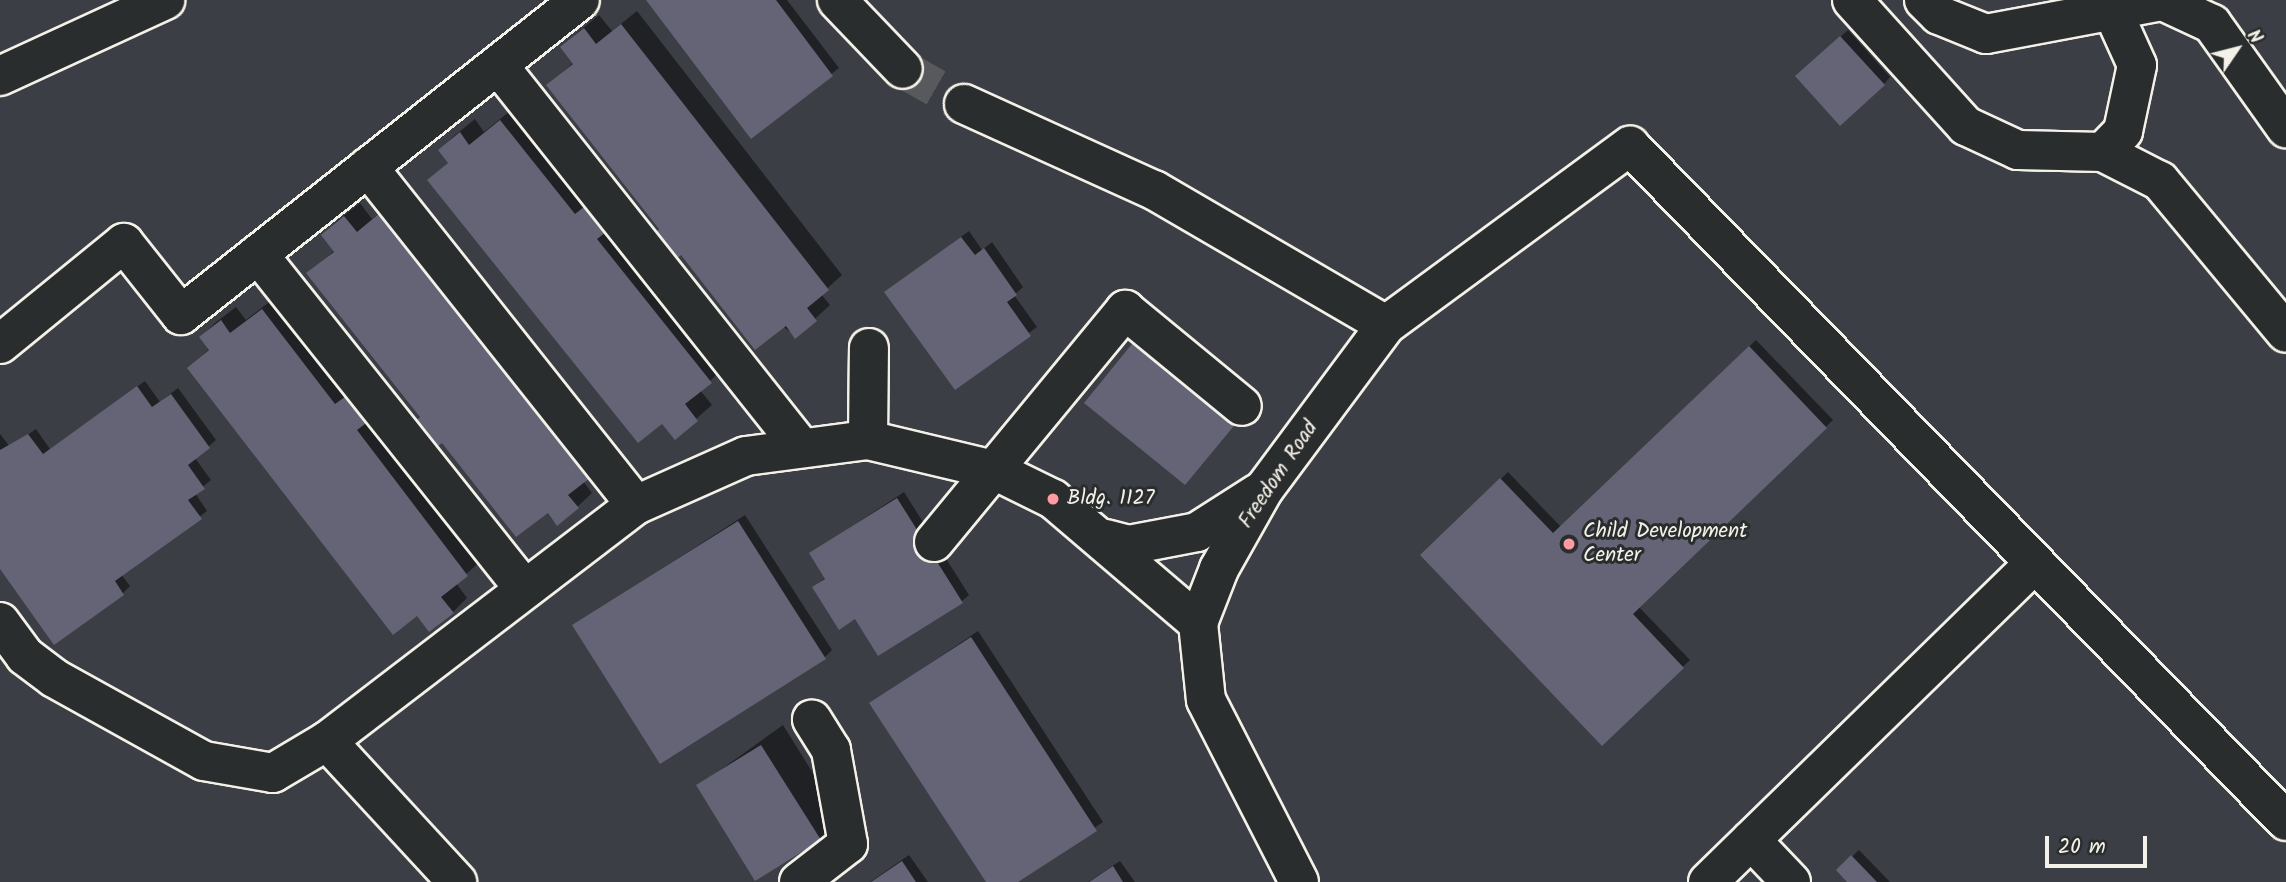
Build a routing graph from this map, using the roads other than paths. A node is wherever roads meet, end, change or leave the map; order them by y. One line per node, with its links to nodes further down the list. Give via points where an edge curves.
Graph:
1 (165, 0): 9 (street)
2 (580, 0): 7 (street)
3 (837, 0): 8 (street)
4 (1852, 0): 12 (street, via 1966,126 2018,150)
5 (1924, 0): 6 (street, via 1939,15 1986,34)
6 (2113, 12): 11 (street, via 2163,1 2212,24); 12 (street, via 2137,65 2123,131)
7 (498, 65): 13 (street); 21 (street)
8 (903, 69)
9 (0, 76)
10 (964, 104): 15 (street, via 1154,190)
11 (2286, 128)
12 (2103, 152): 16 (street, via 2160,181)
13 (368, 167): 14 (street); 24 (street)
14 (258, 254): 17 (street, via 181,315 124,243); 28 (street)
15 (1386, 325): 23 (street, Freedom Road); 27 (street, Freedom Road, via 1630,146)
16 (2286, 333)
17 (0, 344)
18 (869, 348): 20 (street)
19 (1242, 406): 22 (street, via 1125,310)
20 (867, 440): 21 (street); 22 (street)
21 (799, 444): 24 (street, via 746,456)
22 (994, 470): 25 (street, via 1053,499); 26 (street)
23 (1264, 489): 25 (street, via 1197,533 1129,545); 30 (street, Freedom Road, via 1219,569)
24 (636, 505): 28 (street)
25 (1105, 539): 30 (street)
26 (934, 542)
27 (2035, 563): 33 (street); 34 (street)
28 (523, 587): 32 (street)
29 (0, 622): 32 (street, via 26,656 54,678 204,761 273,773)
30 (1198, 623): 37 (street, Freedom Road, via 1206,700)
31 (812, 719): 36 (street, via 831,750 848,844)
32 (327, 741): 35 (street)
33 (2286, 821)
34 (1751, 840): 38 (street); 39 (street)
35 (457, 882)
36 (799, 882)
37 (1298, 882)
38 (1708, 882)
39 (1791, 882)

